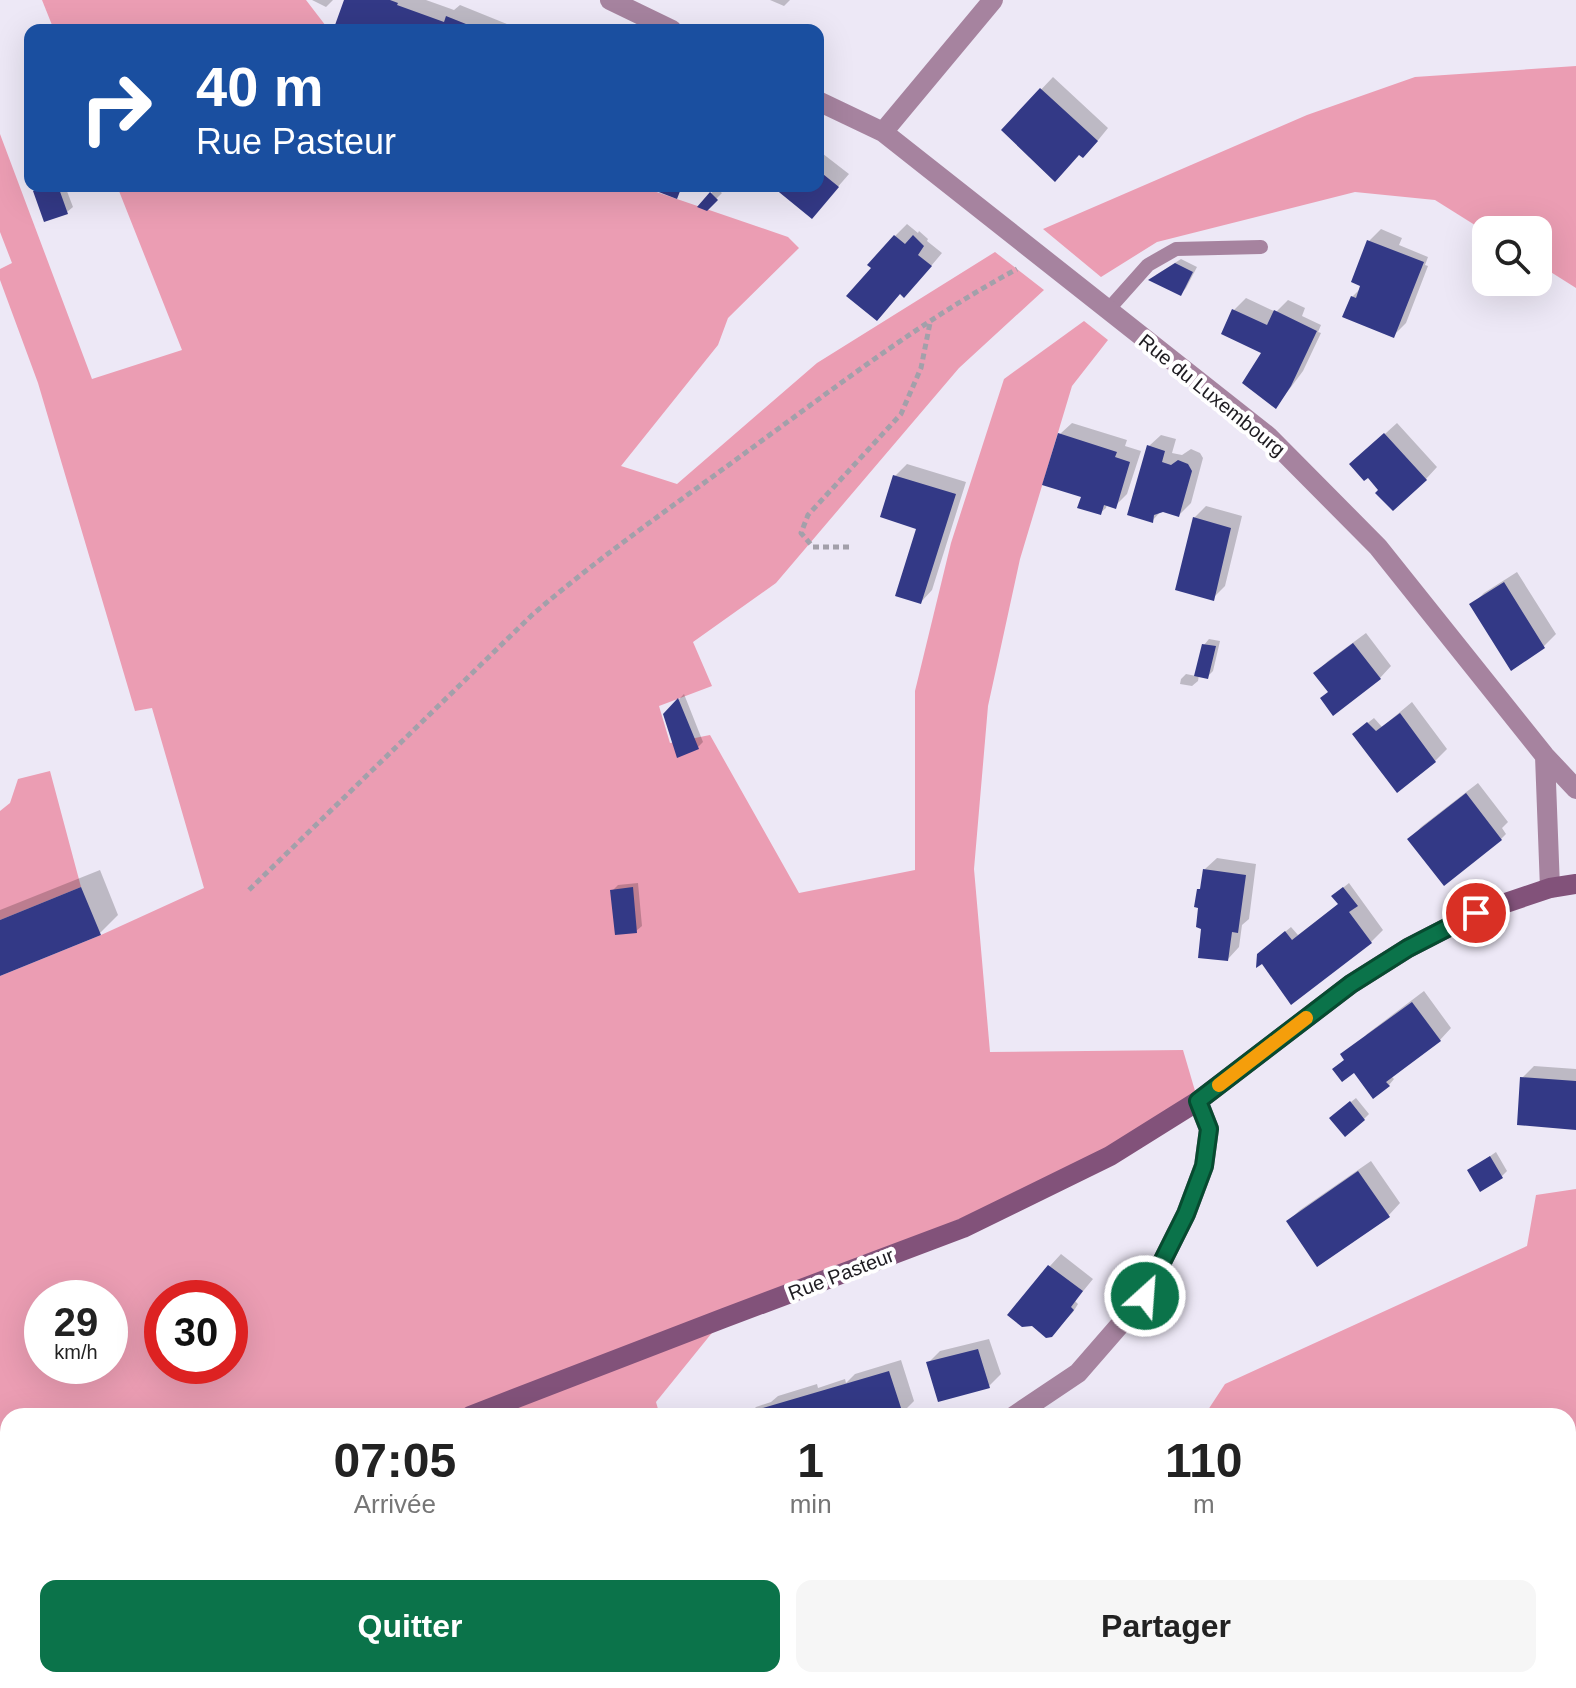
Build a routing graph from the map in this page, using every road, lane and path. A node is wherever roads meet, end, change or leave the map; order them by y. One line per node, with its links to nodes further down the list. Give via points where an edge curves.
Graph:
1 (610, 0): 3 (street)
2 (993, 0): 5 (street)
3 (660, 24)
4 (824, 104): 5 (street, Rue du Luxembourg)
5 (883, 132): 7 (street, Rue du Luxembourg)
6 (1261, 247): 8 (lane, via 1176,249 1148,265)
7 (1039, 257): 8 (street, Rue du Luxembourg); 9 (path)
8 (1107, 311): 11 (street, Rue du Luxembourg, via 1268,436 1378,547)
9 (930, 322): 10 (path, via 921,368 901,414 808,515 801,533 813,547); 15 (path, via 867,362 580,573)
10 (849, 547)
11 (1545, 756): 12 (street, Rue du Luxembourg); 14 (street)
12 (1576, 789)
13 (1576, 884): 14 (main road, Rue Pasteur)
14 (1550, 888): 16 (main road, Rue Pasteur, via 1476,913 1408,948 1351,984)
15 (249, 890)
16 (1198, 1101): 17 (main road, Rue Pasteur, via 1110,1156 963,1228); 18 (street, via 1209,1129 1204,1166 1145,1296 1078,1373)
17 (491, 1408)
18 (1026, 1408)

